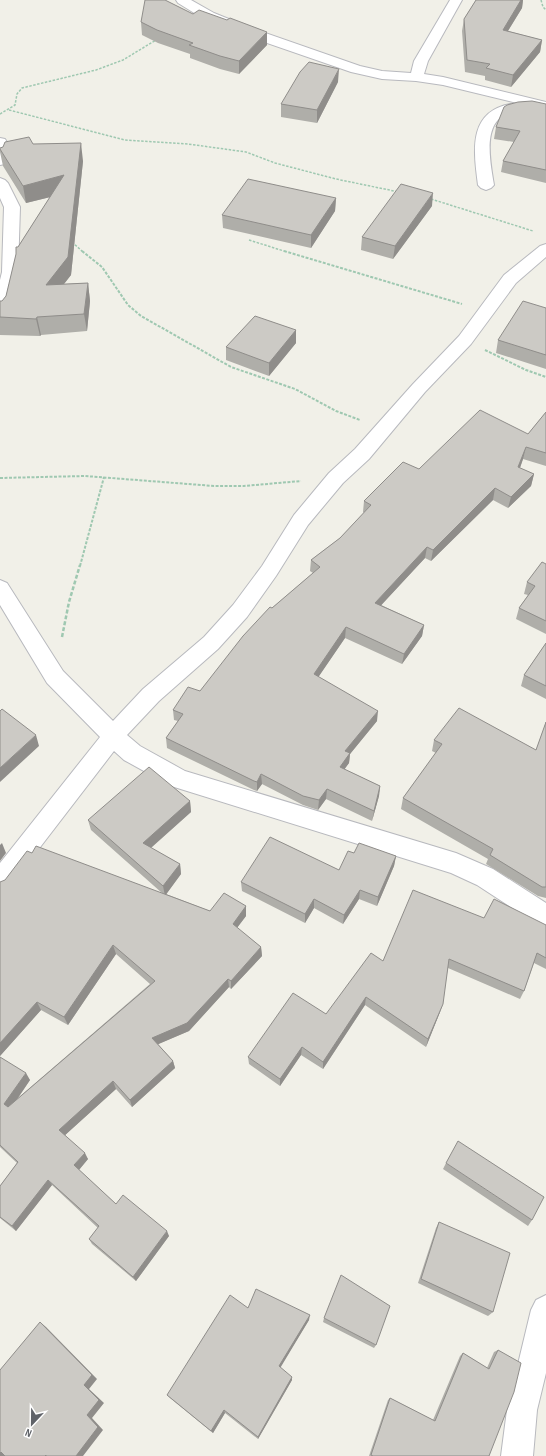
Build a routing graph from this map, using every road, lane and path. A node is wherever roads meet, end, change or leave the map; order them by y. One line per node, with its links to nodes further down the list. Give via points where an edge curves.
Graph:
1 (182, 0): 6 (street, via 209,16 238,28 356,69 382,75)
2 (456, 0): 6 (street, via 421,61)
3 (541, 0): 4 (path)
4 (546, 10)
5 (160, 37): 8 (path, via 123,60 96,70 22,88 17,94 18,99 14,106)
6 (416, 76): 7 (street)
7 (545, 106): 13 (street, via 503,110 489,122 482,138)
8 (9, 110): 9 (path); 14 (path, via 125,140 188,144 246,152 336,179)
9 (0, 114)
10 (0, 142): 11 (street)
11 (0, 161)
12 (0, 183): 20 (street, via 12,207 10,272)
13 (486, 185)
14 (406, 193)
15 (426, 198): 18 (path, via 454,205)
16 (67, 239): 23 (path, via 102,267 128,306 141,316 231,367 296,389 336,411)
17 (249, 240): 19 (path)
18 (542, 241): 19 (street, via 510,279)
19 (487, 312): 21 (street)
20 (0, 313)
21 (465, 340): 22 (path); 23 (street)
22 (546, 377)
23 (385, 428): 26 (street)
24 (104, 477): 25 (path); 26 (path, via 214,486); 28 (path, via 65,619)
25 (0, 478)
26 (336, 478): 29 (street, via 301,520 240,611 211,643 151,695)
27 (0, 588): 28 (street)
28 (55, 677): 29 (street)
29 (113, 736): 30 (street); 31 (street, via 132,753 179,779 456,864 485,877)
30 (0, 881)
31 (546, 916)
32 (546, 1310): 33 (street, via 522,1410)
33 (517, 1456)

